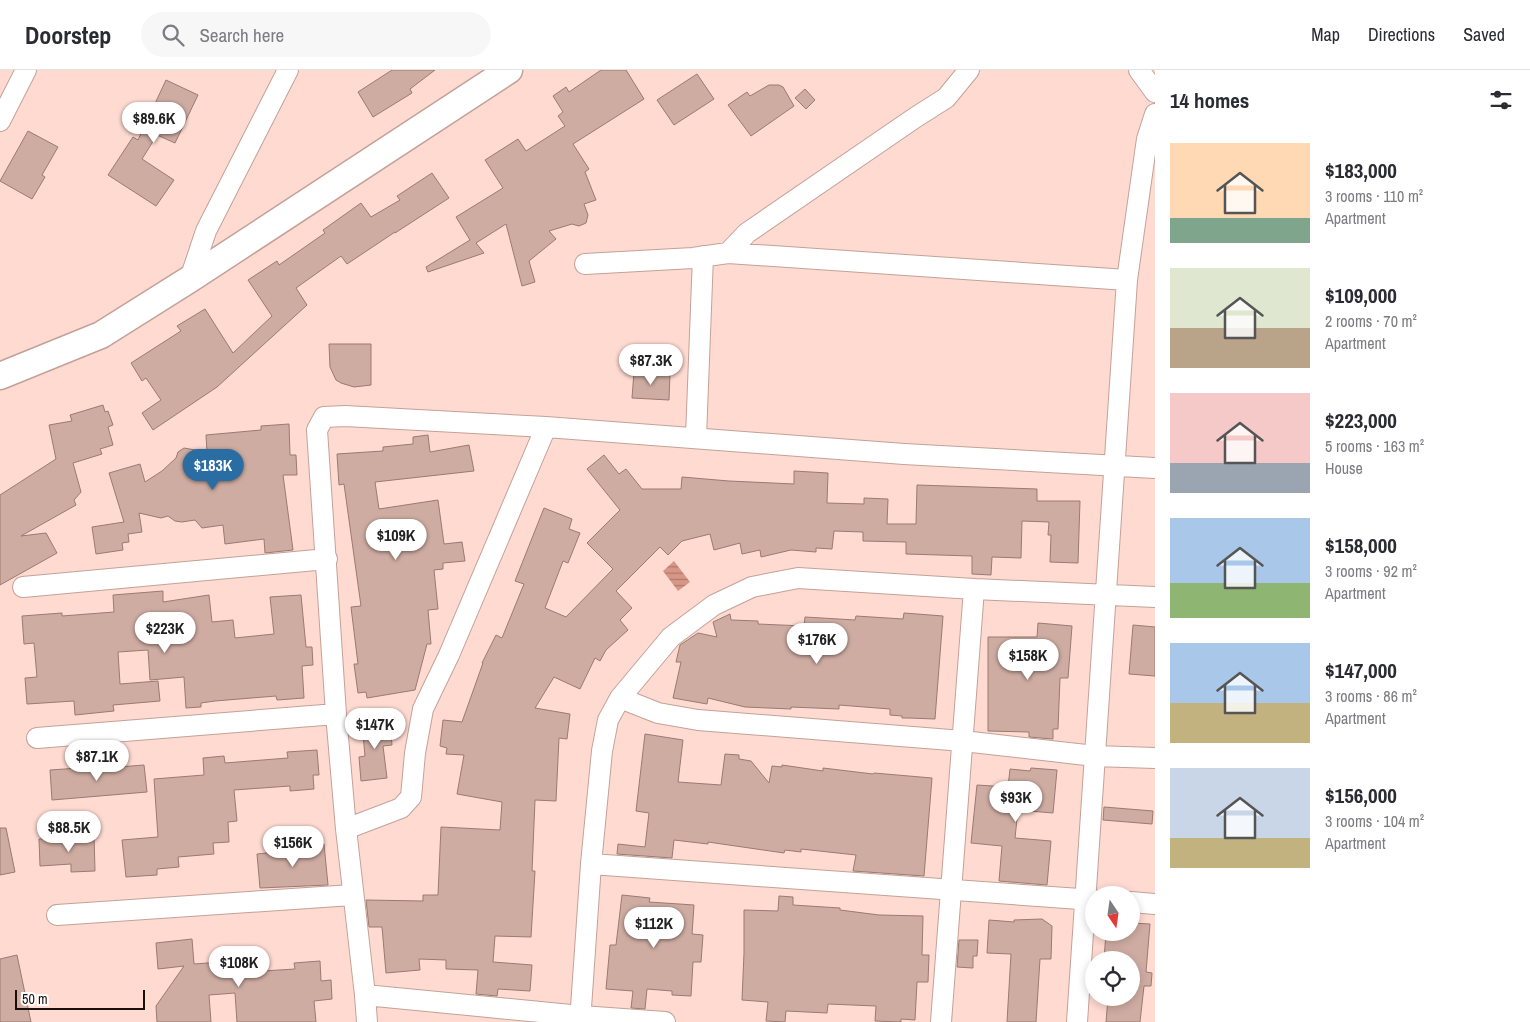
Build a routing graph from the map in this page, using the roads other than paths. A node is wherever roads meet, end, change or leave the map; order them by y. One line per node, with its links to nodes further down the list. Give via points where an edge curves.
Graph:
1 (26, 70): 8 (street)
2 (288, 70): 12 (street, via 206,231)
3 (508, 70): 12 (street)
4 (969, 70): 9 (street, via 946,98 747,233)
5 (1139, 70): 6 (street)
6 (1155, 92)
7 (1155, 114): 13 (street, via 1147,140)
8 (0, 121)
9 (728, 254): 10 (street); 13 (street)
10 (703, 256): 11 (street); 16 (street)
11 (585, 264)
12 (190, 279): 14 (street, via 101,335)
13 (1127, 280): 17 (street)
14 (0, 376)
15 (546, 427): 16 (street); 19 (street, via 324,417 317,430); 30 (street, via 423,709 411,796 401,808)
16 (696, 438): 17 (street, via 904,454)
17 (1114, 464): 18 (street); 22 (street)
18 (1155, 468)
19 (326, 560): 20 (street); 25 (street)
20 (23, 587)
21 (974, 589): 22 (street); 24 (street, via 798,578 752,587 714,605 671,637); 27 (street)
22 (1106, 594): 23 (street); 28 (street)
23 (1155, 597)
24 (620, 698): 27 (street, via 658,713 698,720); 31 (street, via 608,720 602,751)
25 (336, 714): 26 (street); 30 (street)
26 (37, 738)
27 (962, 742): 28 (street); 33 (street)
28 (1095, 756): 29 (street); 32 (street)
29 (1155, 758)
30 (346, 829): 34 (street)
31 (591, 864): 33 (street); 41 (street)
32 (1090, 886)
33 (951, 890): 35 (street); 44 (street)
34 (352, 895): 38 (street); 40 (street)
35 (1085, 899)
36 (1140, 903): 37 (street)
37 (1155, 904)
38 (57, 915)
39 (1086, 941): 45 (street)
40 (365, 995): 41 (street); 42 (street)
41 (580, 1019): 43 (street)
42 (366, 1022)
43 (666, 1022)
44 (941, 1022)
45 (1077, 1022)

